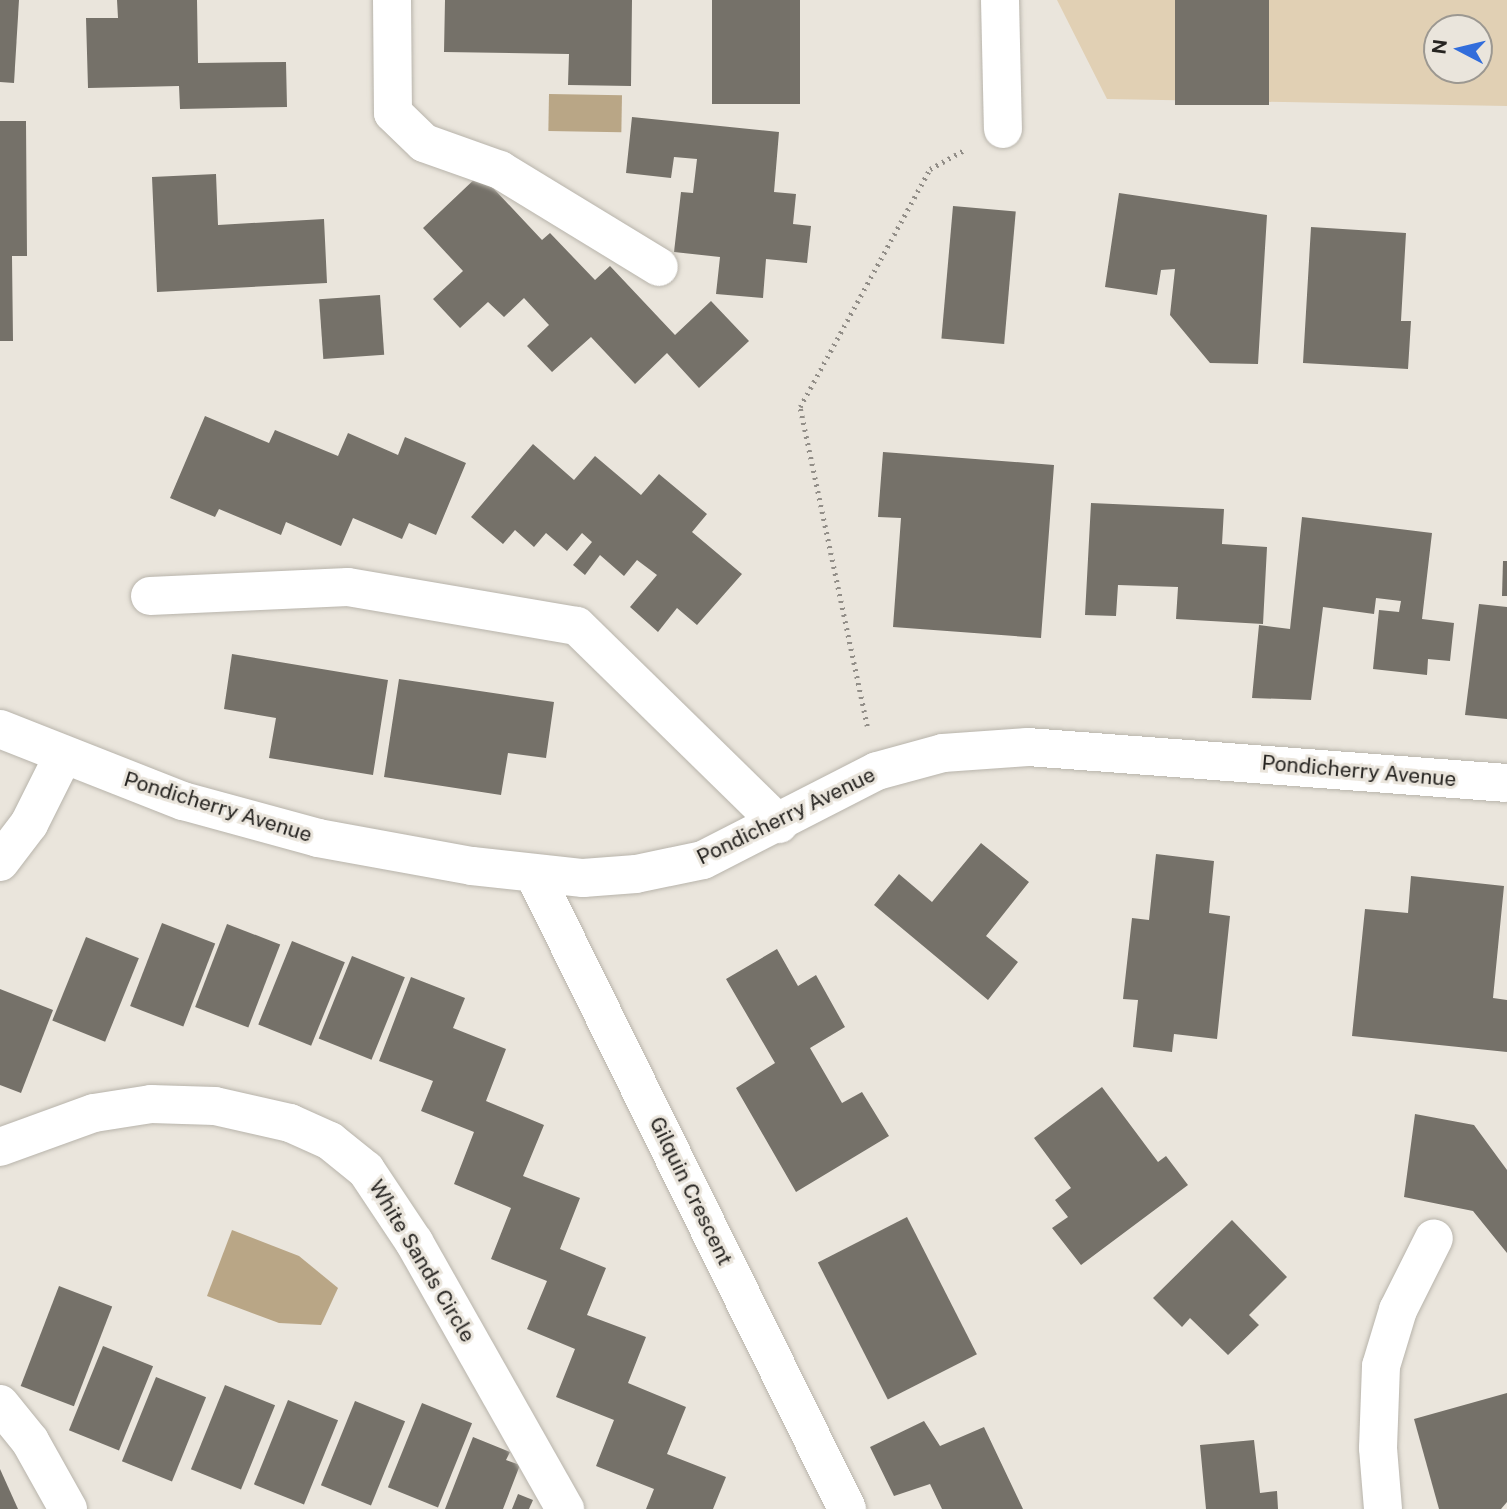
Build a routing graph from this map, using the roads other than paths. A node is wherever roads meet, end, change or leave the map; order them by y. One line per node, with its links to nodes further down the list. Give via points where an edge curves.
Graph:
1 (392, 0): 4 (street, via 393,113 424,143 500,170)
2 (1000, 0): 3 (street)
3 (1003, 129)
4 (659, 267)
5 (150, 596): 9 (street, via 348,587 578,626)
6 (0, 729): 7 (street, Pondicherry Avenue)
7 (63, 756): 10 (street, via 29,824); 11 (street, Pondicherry Avenue, via 183,801 318,838)
8 (1507, 783): 9 (street, Pondicherry Avenue, via 1028,747 943,752 877,771)
9 (779, 824): 11 (street, Pondicherry Avenue, via 703,860 635,874)
10 (0, 862)
11 (534, 874): 17 (street, Gilquin Crescent)
12 (0, 1147): 16 (street, White Sands Circle, via 94,1113 151,1104 215,1106 290,1123 330,1141 366,1170 414,1242)
13 (1434, 1238): 18 (street, via 1398,1310 1381,1366 1378,1448)
14 (0, 1404): 15 (street, via 30,1440)
15 (68, 1509)
16 (565, 1509)
17 (847, 1509)
18 (1383, 1509)

